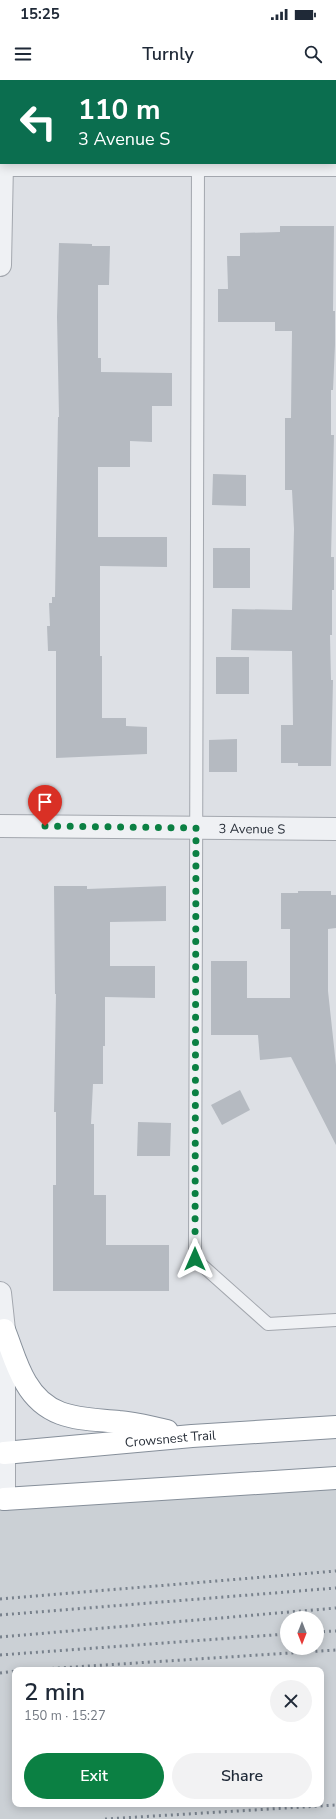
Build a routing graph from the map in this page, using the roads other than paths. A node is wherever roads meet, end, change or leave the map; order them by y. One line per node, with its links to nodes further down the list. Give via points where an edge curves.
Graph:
1 (2, 164): 2 (street); 4 (street)
2 (198, 164): 3 (street); 6 (lane)
3 (336, 165)
4 (0, 265)
5 (0, 826): 6 (street, 3 Avenue S)
6 (196, 828): 7 (street, 3 Avenue S); 9 (lane, via 195,1259 268,1324)
7 (336, 829)
8 (0, 1293): 10 (street)
9 (336, 1320)
10 (4, 1330): 12 (highway, via 26,1384 42,1402 55,1411 72,1417 120,1422); 13 (street)
11 (336, 1427): 12 (highway, Crowsnest Trail)
12 (192, 1436): 13 (highway, Crowsnest Trail)
13 (4, 1453): 15 (street)
14 (336, 1478): 15 (highway)
15 (4, 1499)

